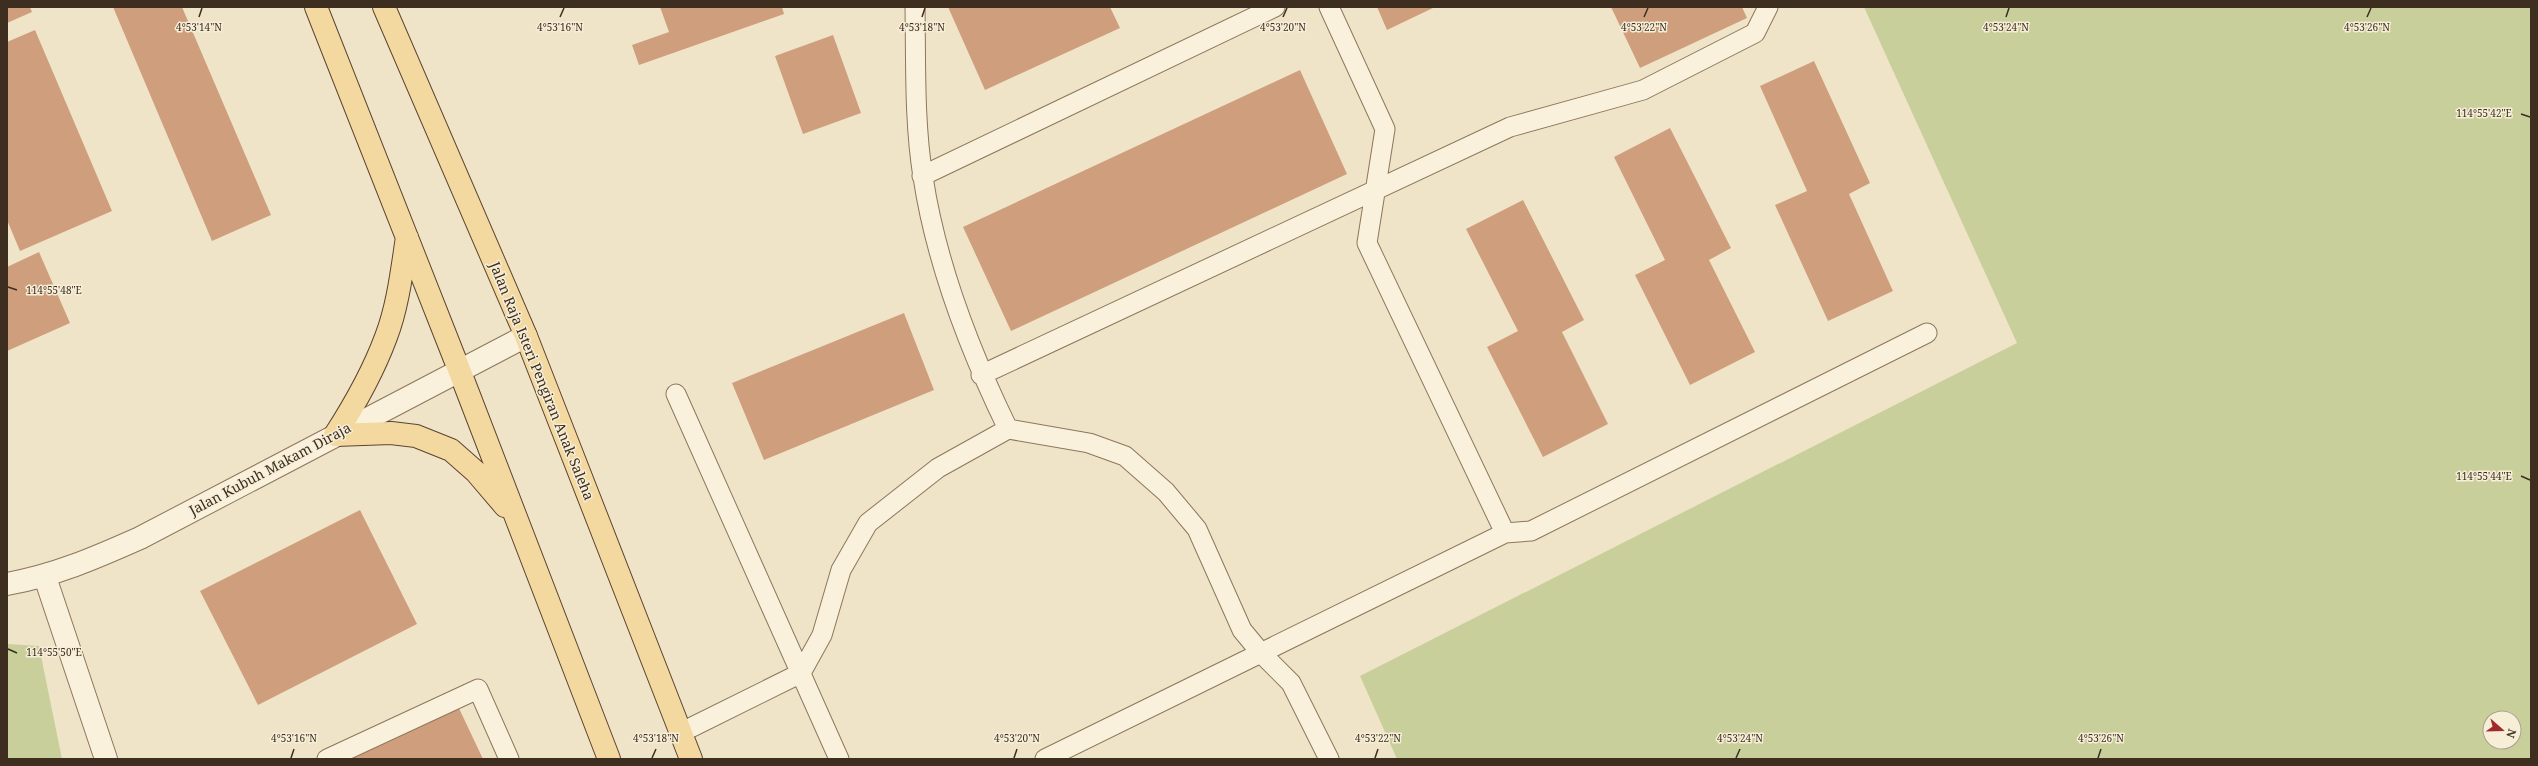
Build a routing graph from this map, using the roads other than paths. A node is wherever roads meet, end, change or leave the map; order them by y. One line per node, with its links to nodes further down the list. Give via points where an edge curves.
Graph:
1 (316, 7): 9 (main road)
2 (384, 7): 11 (main road, Jalan Raja Isteri Pengiran Anak Saleha)
3 (915, 7): 7 (lane)
4 (1275, 7): 7 (lane)
5 (1329, 7): 8 (lane, via 1385,129)
6 (1768, 7): 8 (lane, via 1755,33 1643,90 1510,127)
7 (922, 176): 13 (lane, via 934,238)
8 (1377, 190): 13 (lane); 18 (lane, via 1367,243)
9 (407, 237): 12 (main road); 16 (main road, via 401,282 387,336 361,393)
10 (1927, 333): 18 (lane, via 1532,531)
11 (526, 336): 12 (street, Jalan Kubuh Makam Diraja); 23 (main road, Jalan Raja Isteri Pengiran Anak Saleha)
12 (460, 372): 16 (street, Jalan Kubuh Makam Diraja); 17 (main road)
13 (981, 375): 15 (lane)
14 (676, 394): 22 (lane)
15 (1008, 429): 21 (lane, via 1089,443 1126,456 1166,492 1196,529 1242,630); 22 (lane, via 938,468 868,523 841,570 822,635)
16 (335, 435): 17 (main road, via 391,433 416,436 451,450 476,472); 19 (street, Jalan Kubuh Makam Diraja, via 140,538)
17 (514, 517): 27 (main road)
18 (1505, 534): 21 (lane)
19 (45, 577): 20 (street, Jalan Kubuh Makam Diraja); 24 (street)
20 (7, 584)
21 (1260, 653): 30 (lane); 31 (lane, via 1291,683)
22 (801, 673): 23 (lane); 29 (lane)
23 (680, 733): 28 (main road, Jalan Raja Isteri Pengiran Anak Saleha)
24 (106, 759)
25 (326, 759): 26 (lane, via 478,689)
26 (509, 759)
27 (609, 759)
28 (691, 759)
29 (839, 759)
30 (1045, 759)
31 (1329, 759)

